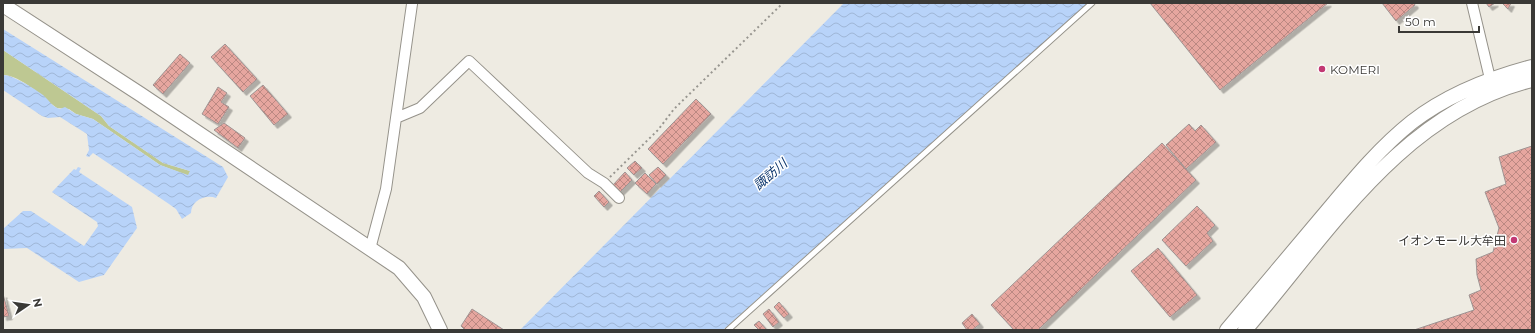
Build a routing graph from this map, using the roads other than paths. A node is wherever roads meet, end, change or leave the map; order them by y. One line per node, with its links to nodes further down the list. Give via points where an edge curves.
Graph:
1 (1092, 3): 13 (lane)
2 (1472, 3): 6 (street)
3 (412, 4): 9 (street)
4 (3, 5): 11 (street)
5 (1532, 67): 6 (street)
6 (1489, 79): 8 (street); 14 (street, via 1412,122 1385,146)
7 (1532, 80): 8 (street)
8 (1494, 92): 15 (street, via 1431,128 1393,158 1348,206)
9 (396, 118): 10 (street, via 420,108 469,61 588,173 604,183); 11 (street, via 386,189)
10 (619, 198)
11 (370, 249): 12 (street, via 399,268 424,297)
12 (440, 330)
13 (728, 330)
14 (1227, 330)
15 (1245, 330)

